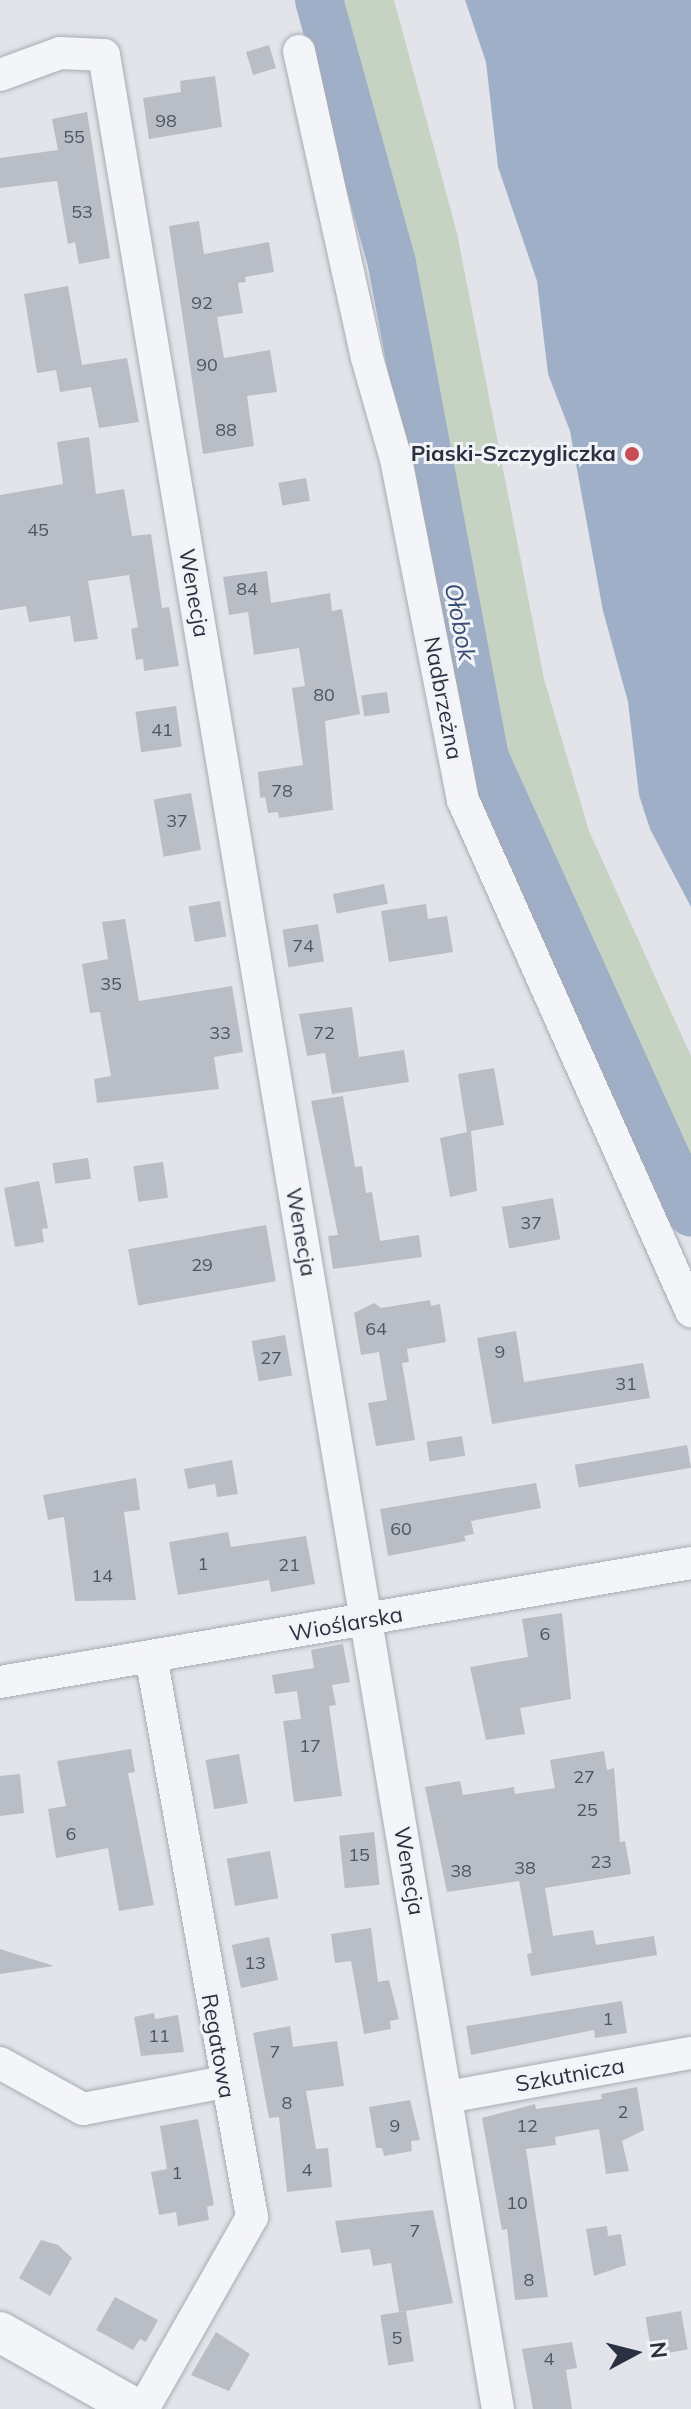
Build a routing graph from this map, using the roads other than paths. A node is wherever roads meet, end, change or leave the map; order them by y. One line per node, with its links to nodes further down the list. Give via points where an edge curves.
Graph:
1 (299, 51): 3 (street, Nadbrzeżna, via 367,358 396,459 463,800)
2 (0, 75): 5 (street, Wenecja, via 60,53 104,55)
3 (691, 1311)
4 (691, 1563): 5 (street, Wioślarska)
5 (366, 1620): 6 (street, Wioślarska); 11 (street, Wenecja)
6 (151, 1656): 7 (street, Wioślarska); 10 (street, Regatowa)
7 (0, 1682)
8 (691, 2053): 11 (street, Szkutnicza)
9 (0, 2063): 10 (street, via 83,2109)
10 (224, 2082): 14 (street, Regatowa, via 252,2217)
11 (448, 2097): 15 (street, Wenecja)
12 (0, 2332): 13 (street)
13 (136, 2409)
14 (143, 2409)
15 (498, 2409)

